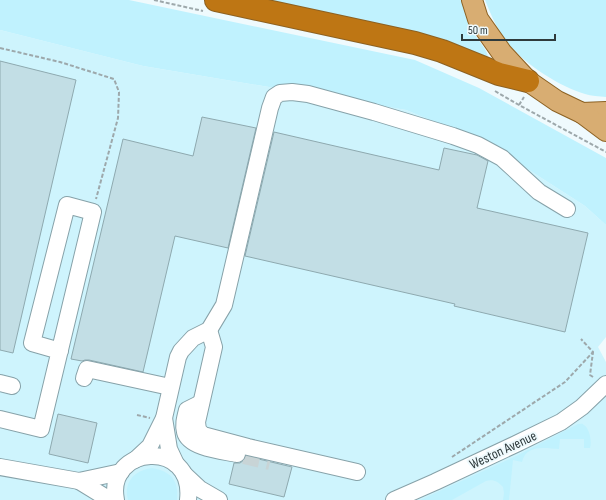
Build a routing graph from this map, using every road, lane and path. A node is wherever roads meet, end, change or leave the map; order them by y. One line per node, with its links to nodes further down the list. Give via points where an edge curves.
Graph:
1 (216, 0): 4 (highway, via 415,43 499,74)
2 (472, 0): 4 (main road, via 478,19 502,54)
3 (0, 48): 11 (path, via 60,62 114,79 118,92 118,118)
4 (528, 81): 6 (main road, via 557,101)
5 (518, 105): 9 (path)
6 (582, 112): 7 (main road); 8 (main road)
7 (606, 112)
8 (606, 131)
9 (606, 152)
10 (567, 208): 12 (street, via 540,192 502,158 478,144 308,94 280,93 274,98 270,108 224,305)
11 (93, 212): 14 (street); 14 (street, via 67,205 32,343)
12 (209, 330): 18 (street, via 193,338 181,351); 19 (street, via 214,347)
13 (581, 340): 15 (path)
14 (60, 351): 22 (street, via 40,429)
15 (593, 352): 17 (path, via 590,375); 25 (path, via 565,382)
16 (84, 378): 18 (street, via 87,369 115,380)
17 (605, 385): 37 (street, Weston Avenue, via 582,407 561,422)
18 (170, 387): 21 (street)
19 (201, 403): 23 (street, via 187,410 184,421 186,434 194,443 206,448); 27 (street, via 197,422 198,430 203,435)
20 (137, 415): 21 (path)
21 (157, 418): 24 (street, via 150,446); 29 (street)
22 (0, 419)
23 (244, 456)
24 (135, 460): 29 (street, via 155,456 164,458); 30 (street)
25 (448, 460)
26 (270, 462): 27 (street, via 309,470)
27 (325, 465): 31 (street)
28 (0, 467): 32 (street)
29 (180, 469): 35 (street, via 188,488); 36 (street, via 200,489)
30 (121, 472): 32 (street); 34 (street, via 115,488)
31 (357, 472)
32 (79, 481): 33 (street)
33 (110, 500)
34 (116, 500)
35 (188, 500)
36 (219, 500)
37 (394, 500)

